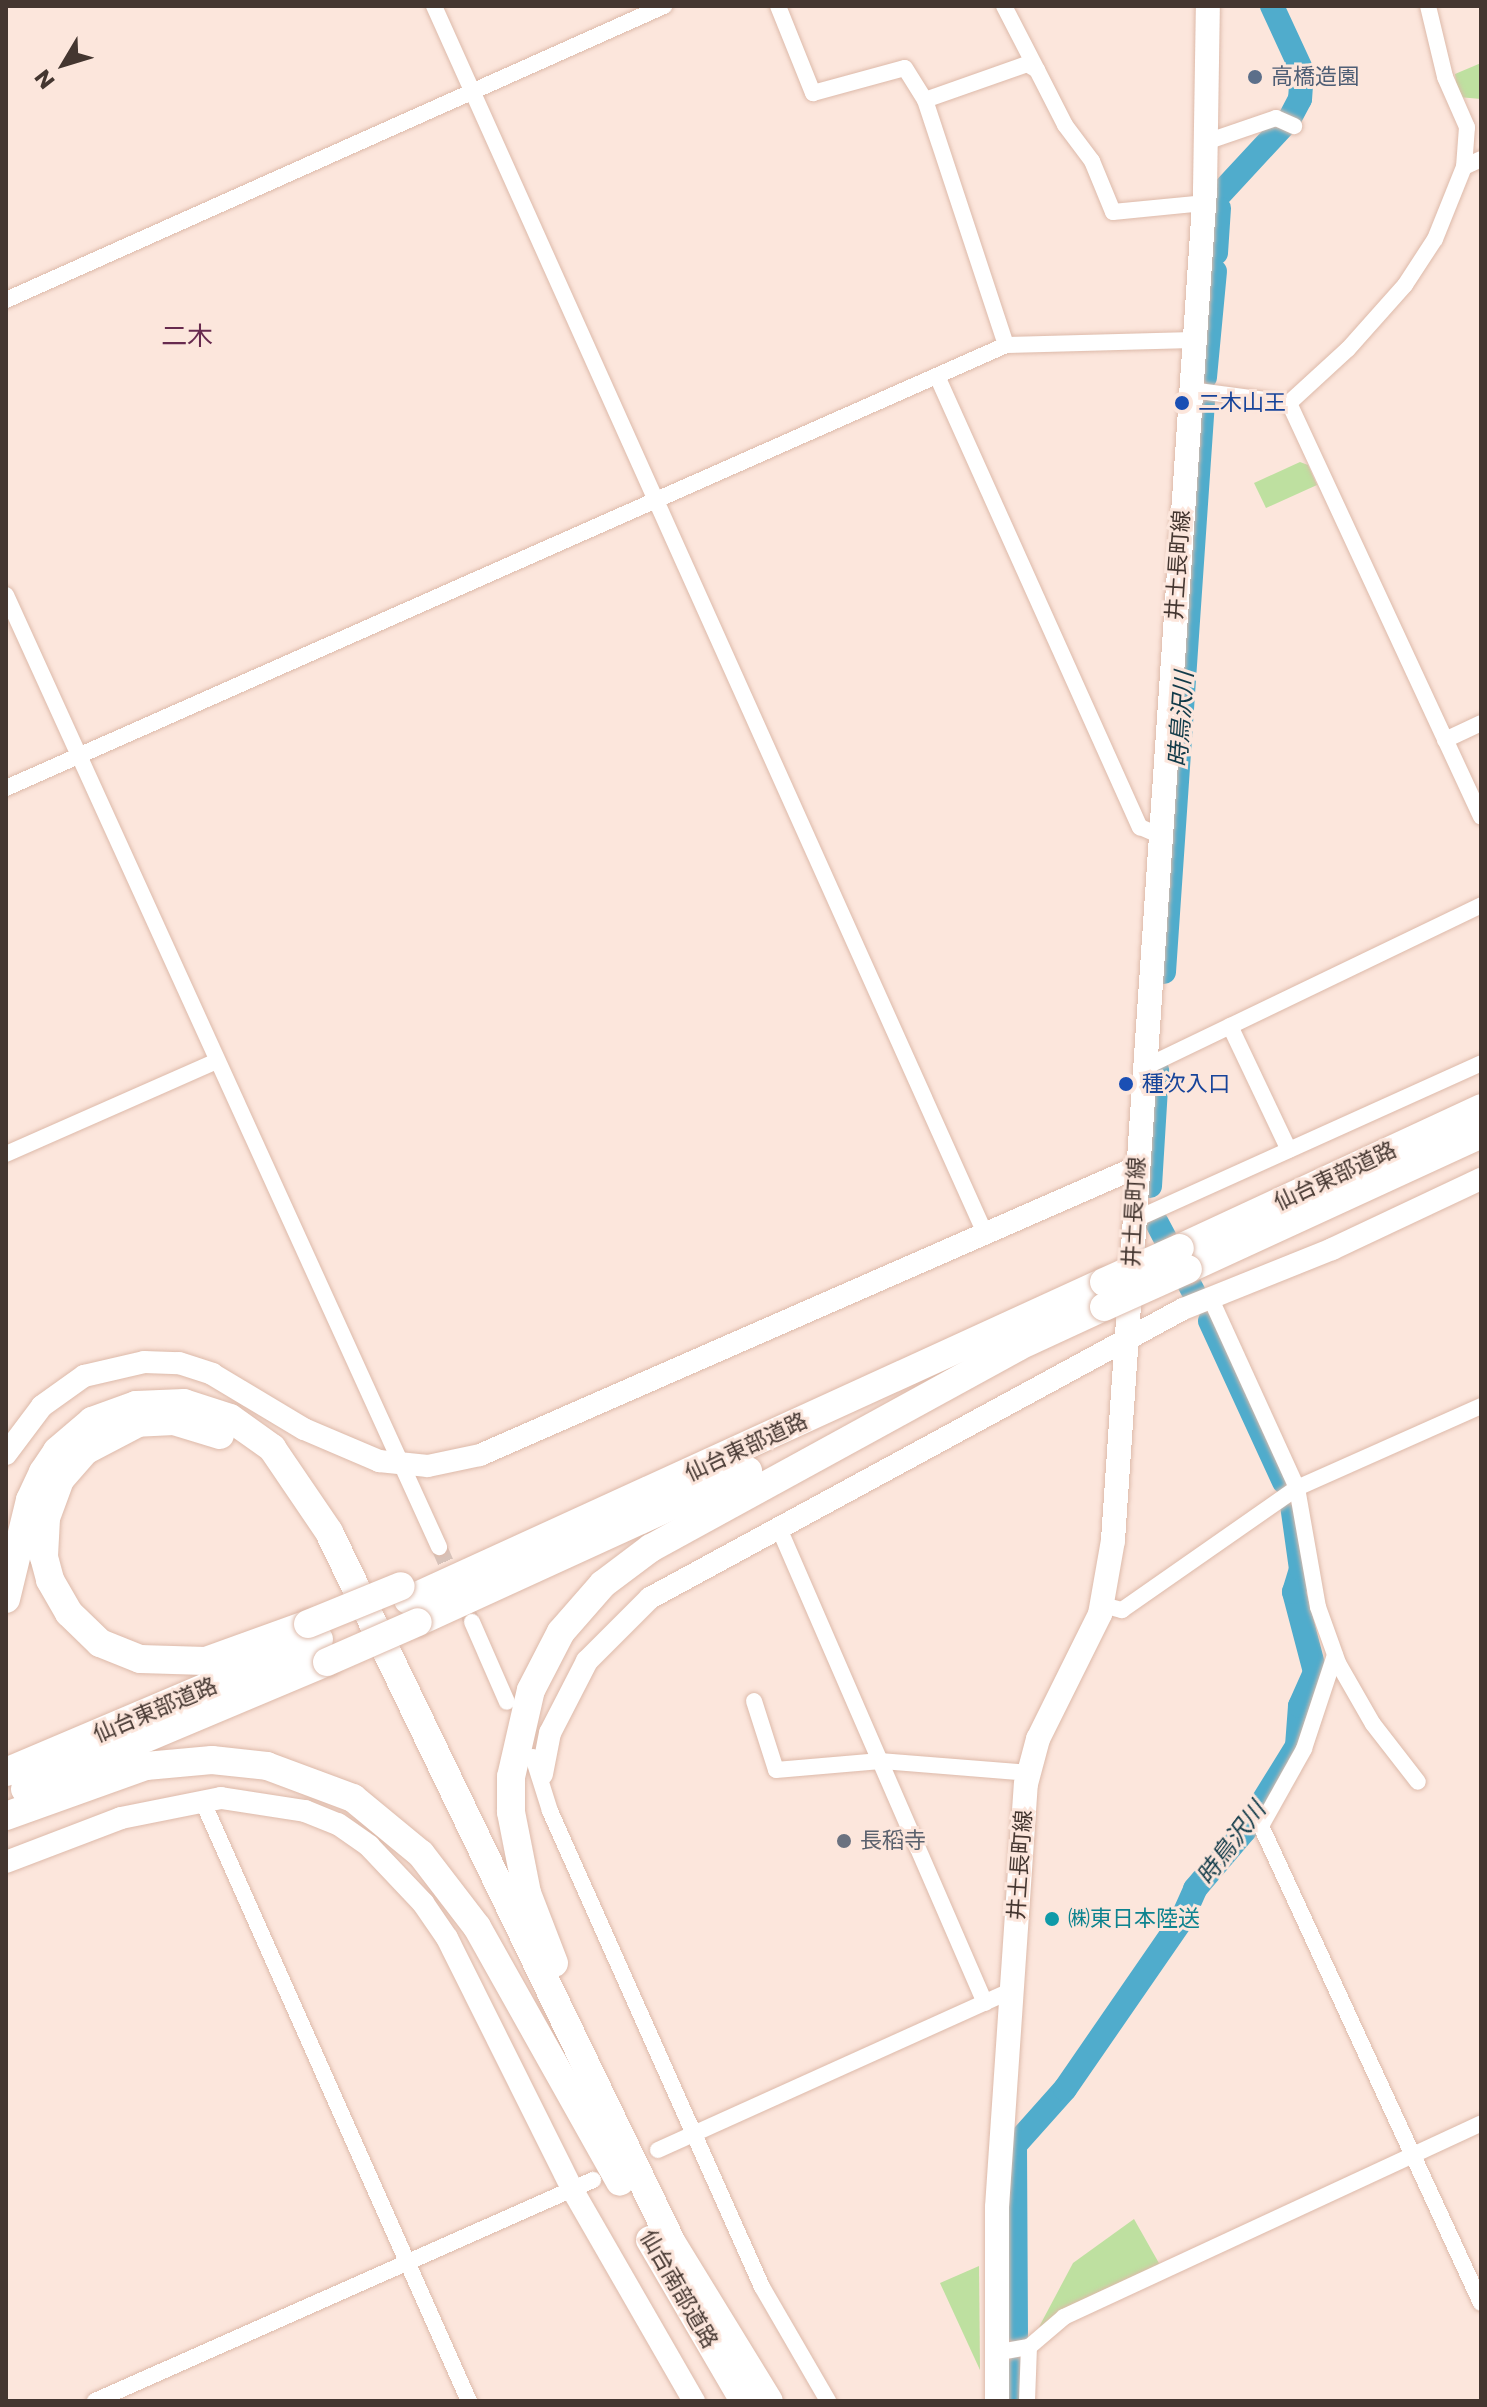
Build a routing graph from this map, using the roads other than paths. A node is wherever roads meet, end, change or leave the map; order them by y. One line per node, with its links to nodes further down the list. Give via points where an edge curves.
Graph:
1 (434, 6): 8 (street)
2 (664, 6): 8 (street)
3 (778, 6): 9 (street, via 813,93 905,68)
4 (1004, 6): 7 (street)
5 (1208, 6): 11 (main road, 井土長町線)
6 (1428, 6): 13 (street, via 1445,77 1467,127)
7 (1037, 70): 9 (street, via 1027,64); 14 (street, via 1065,125 1092,161 1113,212)
8 (474, 92): 15 (street); 21 (street)
9 (925, 100): 17 (street)
10 (1294, 126): 11 (street, via 1276,118)
11 (1206, 142): 14 (main road, 井土長町線)
12 (1481, 159): 13 (street)
13 (1464, 167): 20 (street, via 1435,239 1405,285 1348,349)
14 (1204, 203): 16 (main road, 井土長町線)
15 (6, 300)
16 (1194, 340): 17 (street); 19 (main road, 井土長町線)
17 (1006, 345): 18 (street)
18 (937, 376): 21 (street); 28 (street, via 1140,827)
19 (1191, 390): 20 (street); 28 (main road, 井土長町線)
20 (1289, 403): 24 (street)
21 (654, 501): 25 (street); 41 (street)
22 (6, 595): 25 (street)
23 (1481, 723): 24 (street)
24 (1445, 740): 27 (street)
25 (80, 755): 26 (street); 31 (street)
26 (6, 786)
27 (1481, 817)
28 (1159, 835): 33 (main road, 井土長町線)
29 (1481, 905): 30 (street)
30 (1230, 1026): 33 (street); 36 (street)
31 (217, 1061): 37 (street); 49 (street)
32 (1481, 1063): 36 (street)
33 (1143, 1068): 38 (main road, 井土長町線)
34 (1481, 1108): 42 (highway, 仙台東部道路)
35 (1481, 1134): 42 (highway, 仙台東部道路)
36 (1289, 1150): 40 (street)
37 (6, 1154)
38 (1137, 1167): 40 (main road, 井土長町線); 41 (street)
39 (1481, 1179): 44 (street, via 1332,1249)
40 (1134, 1220): 45 (main road, 井土長町線)
41 (984, 1231): 49 (street, via 480,1455)
42 (1184, 1258): 43 (highway, 仙台東部道路, bridge)
43 (1104, 1294): 46 (highway, 仙台東部道路); 54 (highway, 仙台東部道路)
44 (1210, 1297): 45 (street); 50 (street)
45 (1127, 1341): 51 (street); 55 (main road, 井土長町線, via 1112,1554)
46 (1018, 1347): 54 (highway, 仙台東部道路); 79 (highway, via 704,1515 629,1562 561,1632 522,1717 511,1812 527,1893)
47 (1481, 1406): 50 (street)
48 (6, 1454): 49 (street, via 42,1406 84,1376 144,1362 179,1363 212,1374 344,1450)
49 (400, 1467): 52 (street)
50 (1297, 1488): 55 (street, via 1122,1610); 58 (street, via 1318,1607)
51 (778, 1526): 61 (street); 62 (street, via 693,1571 616,1628 566,1694)
52 (439, 1547)
53 (6, 1599): 79 (highway, via 30,1500 43,1472 57,1451 92,1421 136,1405 184,1403 230,1418 272,1448 329,1532 583,2067 672,2243)
54 (409, 1603): 57 (highway, 仙台東部道路)
55 (1103, 1605): 64 (main road, 井土長町線, via 1038,1739)
56 (472, 1622): 60 (street)
57 (318, 1642): 63 (highway, 仙台東部道路); 66 (highway, 仙台東部道路); 76 (highway, via 206,1661 140,1659 100,1643 58,1597 44,1557 46,1518 60,1480 101,1439 158,1421 216,1433 269,1470 301,1516 361,1634)
58 (1335, 1655): 65 (street, via 1365,1712); 75 (street, via 1304,1749 1261,1826)
59 (754, 1701): 61 (street, via 776,1770)
60 (507, 1702)
61 (881, 1761): 64 (street); 71 (street)
62 (537, 1765): 73 (street, via 550,1811)
63 (6, 1772)
64 (1029, 1773): 70 (main road, 井土長町線)
65 (1418, 1782)
66 (6, 1797)
67 (202, 1800): 69 (street, via 121,1818); 77 (street, via 270,1803 305,1811 338,1824 401,1877 447,1938); 78 (street)
68 (6, 1816): 76 (highway, via 134,1770 212,1760 297,1774 353,1798 421,1854 477,1927)
69 (6, 1862)
70 (1010, 1991): 71 (street); 82 (main road, 井土長町線, via 997,2207)
71 (985, 2003): 73 (street)
72 (1481, 2123): 75 (street)
73 (694, 2135): 74 (street); 88 (street, via 762,2287)
74 (658, 2150)
75 (1411, 2156): 80 (street); 81 (street, via 1064,2317)
76 (605, 2178): 77 (street); 86 (highway, 仙台南部道路)
77 (572, 2189): 78 (street); 85 (street)
78 (408, 2264): 83 (street); 84 (street)
79 (700, 2284): 87 (highway, 仙台南部道路)
80 (1481, 2303)
81 (1029, 2347): 82 (street); 90 (street)
82 (1000, 2352): 89 (main road, 井土長町線)
83 (95, 2401)
84 (469, 2401)
85 (694, 2401)
86 (744, 2401)
87 (769, 2401)
88 (828, 2401)
89 (997, 2401)
90 (1027, 2401)

